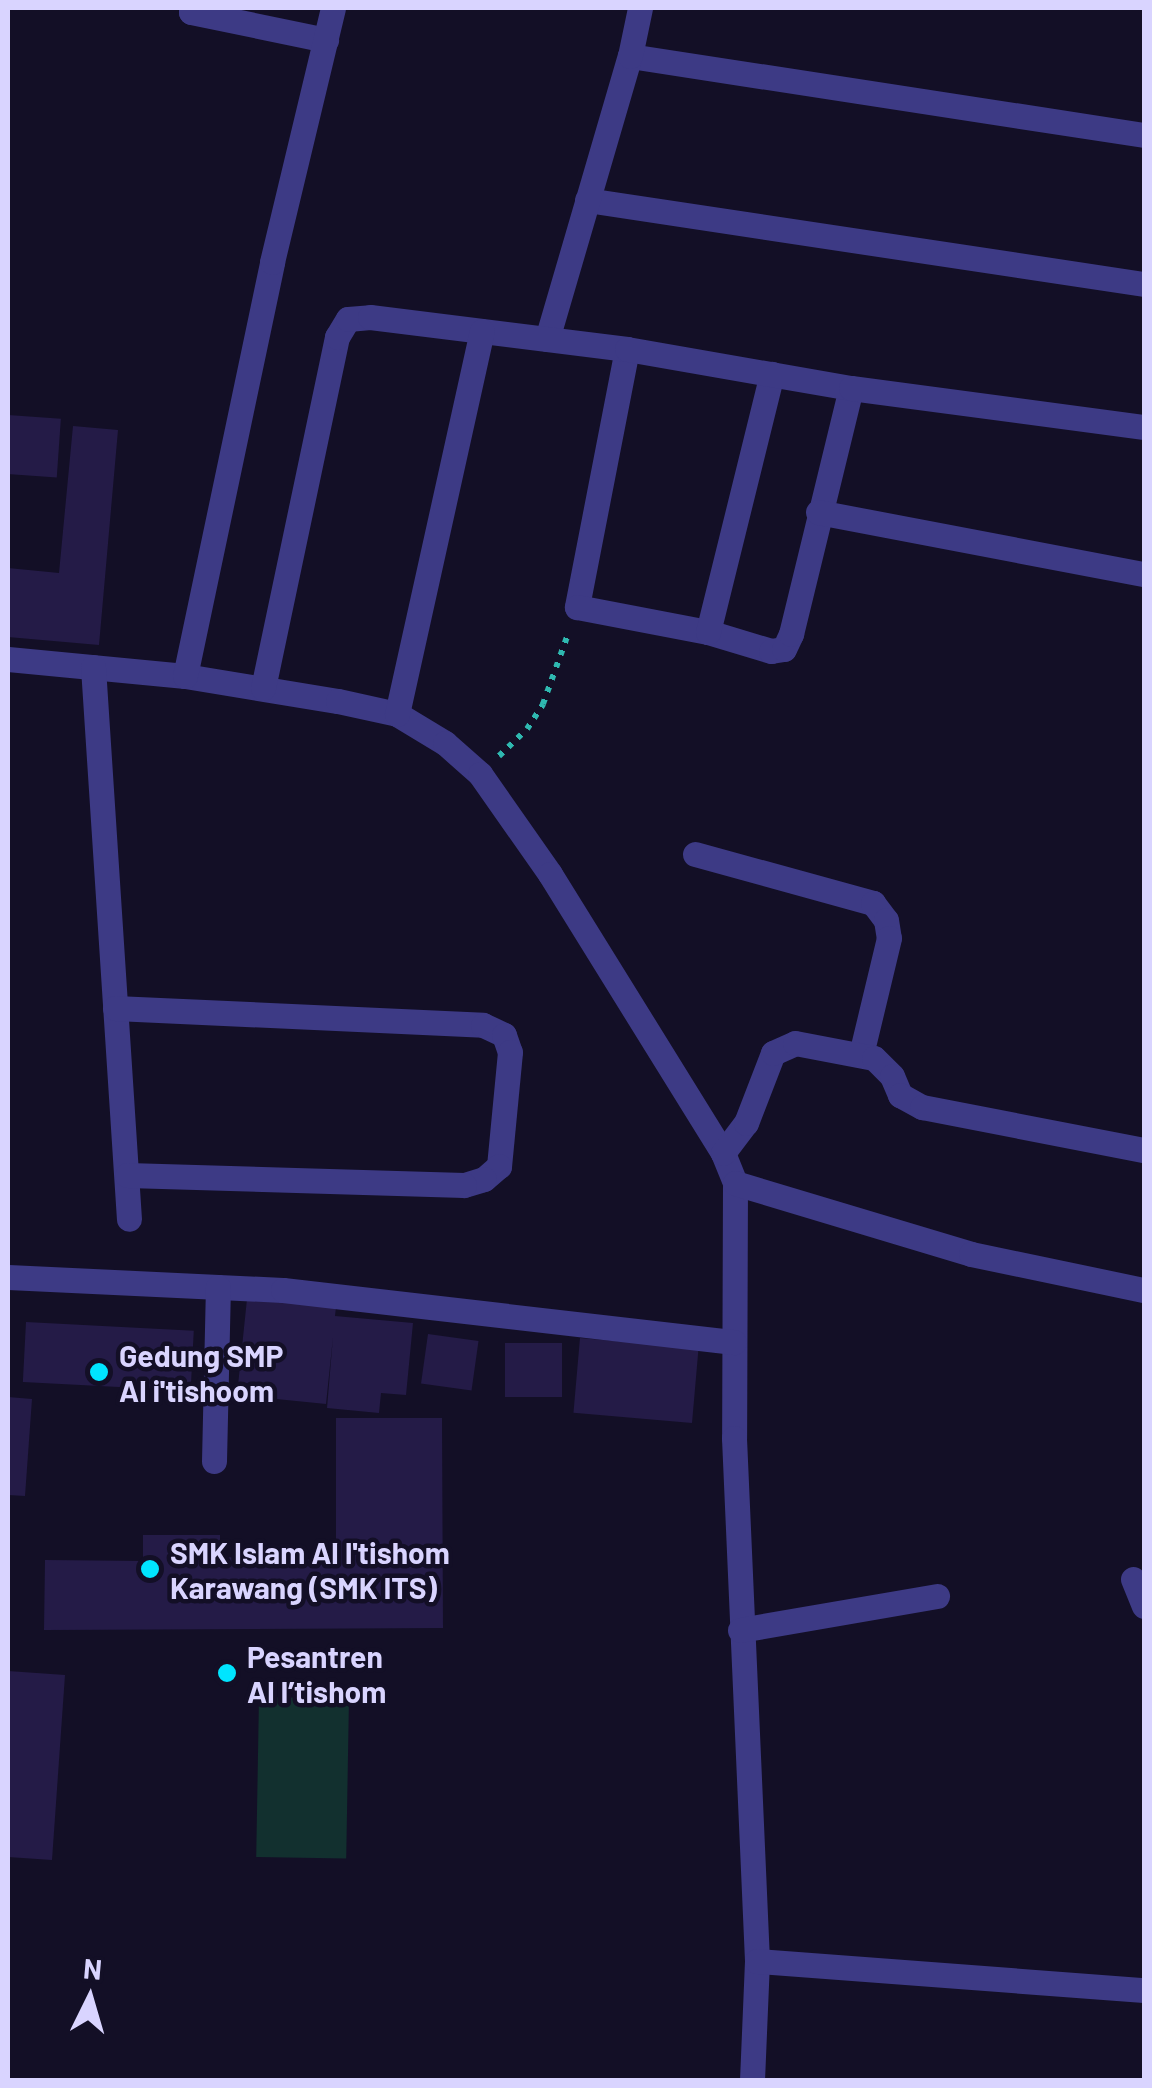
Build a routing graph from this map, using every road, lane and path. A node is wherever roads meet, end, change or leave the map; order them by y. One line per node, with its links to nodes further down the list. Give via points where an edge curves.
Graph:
1 (333, 8): 4 (street)
2 (640, 8): 5 (street)
3 (183, 9): 4 (street)
4 (326, 40): 21 (street)
5 (630, 56): 6 (street); 7 (street)
6 (1144, 135)
7 (588, 200): 8 (street); 10 (street)
8 (1144, 284)
9 (482, 331): 10 (street); 22 (street, via 360,316 340,327); 23 (street)
10 (547, 339): 11 (street)
11 (627, 349): 12 (street); 17 (street)
12 (772, 374): 13 (street); 18 (street)
13 (851, 388): 14 (street); 15 (street)
14 (1144, 427)
15 (818, 512): 16 (street); 18 (street, via 784,649)
16 (1144, 574)
17 (577, 606): 18 (street); 24 (path, via 543,704)
18 (708, 632)
19 (8, 659): 20 (street)
20 (92, 667): 21 (street); 26 (street)
21 (185, 676): 22 (street)
22 (262, 688): 23 (street)
23 (397, 714): 24 (street)
24 (480, 774): 29 (street)
25 (696, 854): 27 (street, via 872,903 886,920 889,938)
26 (115, 1008): 30 (street); 30 (street, via 483,1025 504,1034 510,1052 499,1166 484,1179 464,1185)
27 (861, 1055): 28 (street, via 884,1066 900,1095 922,1108); 29 (street, via 811,1044 781,1046 766,1066 746,1123)
28 (1144, 1150)
29 (724, 1153): 31 (street)
30 (126, 1174): 32 (street)
31 (735, 1183): 35 (street, via 971,1254); 36 (street)
32 (129, 1220)
33 (8, 1276): 34 (street)
34 (218, 1287): 36 (street); 37 (street)
35 (1144, 1290)
36 (734, 1342): 41 (street)
37 (214, 1460)
38 (1133, 1579): 40 (street)
39 (938, 1596): 41 (street)
40 (1144, 1606)
41 (740, 1630): 42 (street)
42 (757, 1961): 43 (street); 44 (street)
43 (1144, 1990)
44 (752, 2080)

